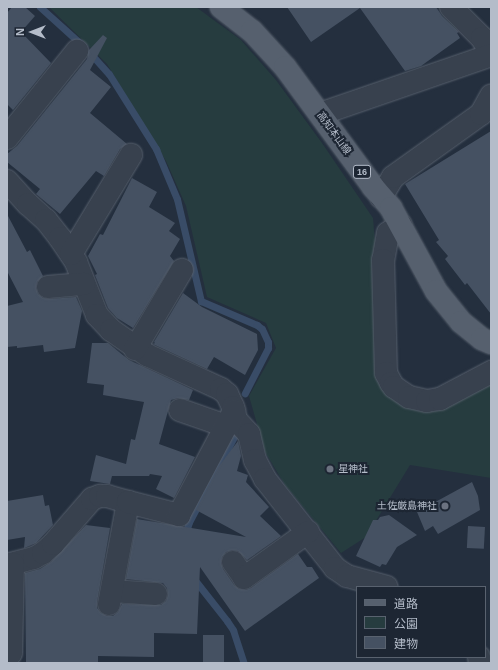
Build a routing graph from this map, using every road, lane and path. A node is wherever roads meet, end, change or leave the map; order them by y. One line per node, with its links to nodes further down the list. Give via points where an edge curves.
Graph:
1 (221, 7): 6 (main road, 高知本山線 / 16, via 268,47)
2 (451, 7): 4 (street, via 482,38)
3 (77, 51): 7 (street)
4 (491, 54): 6 (street)
5 (491, 96): 10 (street, via 481,114 393,177)
6 (320, 114): 10 (main road, 高知本山線 / 16)
7 (7, 138)
8 (131, 155): 12 (street)
9 (7, 181): 12 (street, via 46,220)
10 (381, 197): 11 (main road, 高知本山線 / 16, via 392,208)
11 (401, 225): 16 (main road, 高知本山線 / 16, via 436,291 461,322); 18 (street, via 388,233 383,260 386,373 394,387 409,397 427,401 440,399)
12 (71, 254): 14 (street)
13 (182, 270): 17 (street)
14 (84, 284): 15 (street); 17 (street, via 97,315 110,330)
15 (48, 287)
16 (491, 343)
17 (135, 349): 20 (street, via 178,371 222,389 230,399)
18 (491, 372)
19 (180, 410): 20 (street)
20 (230, 419): 21 (street, via 179,515); 22 (street, via 236,420 249,434 255,460 265,479)
21 (128, 502): 24 (street, via 107,496 92,499 53,544 34,558); 26 (street, via 110,598)
22 (308, 532): 23 (street, via 244,578); 25 (street, via 335,568 347,576)
23 (233, 562)
24 (10, 564): 27 (street, via 11,653)
25 (383, 586)
26 (156, 594)
27 (7, 655)

